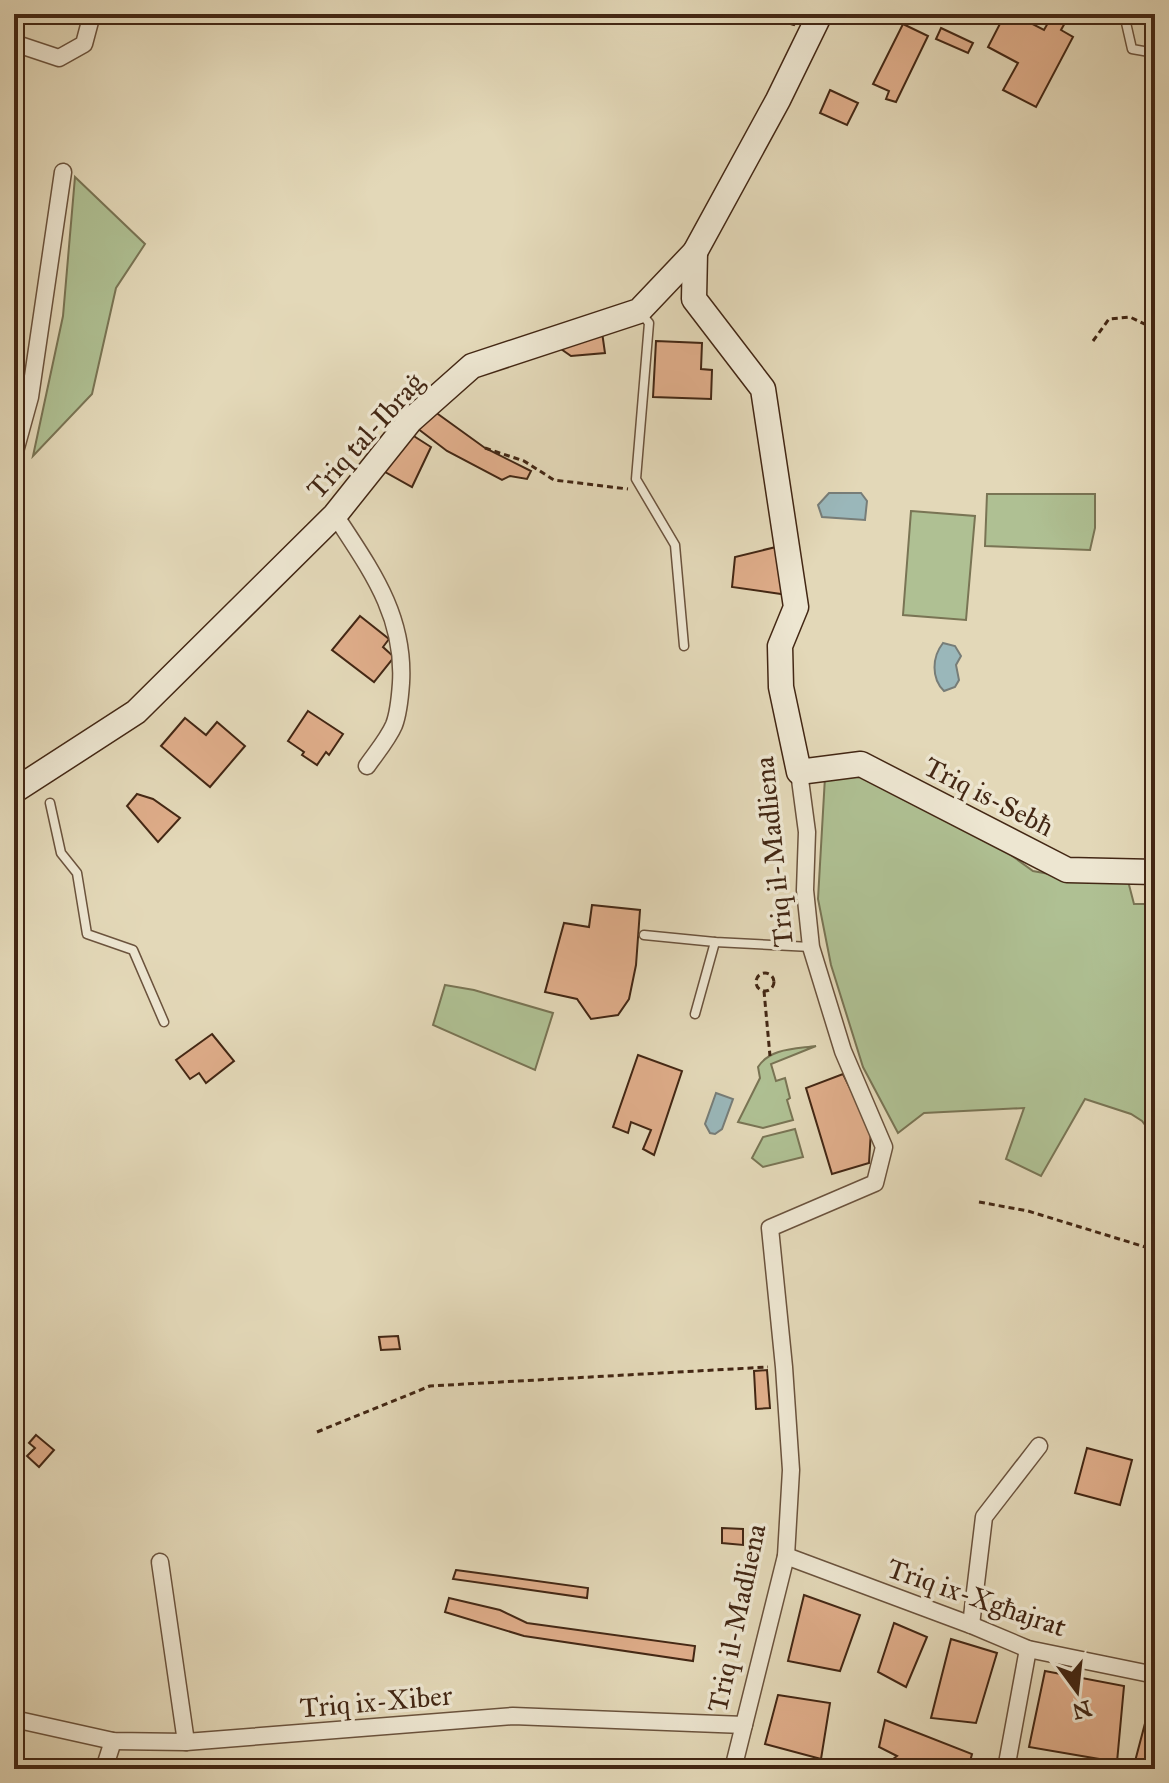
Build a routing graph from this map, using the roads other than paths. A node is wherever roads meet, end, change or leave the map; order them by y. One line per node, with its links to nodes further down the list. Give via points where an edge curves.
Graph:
1 (92, 14): 4 (street, via 84,44 59,58)
2 (820, 14): 7 (main road, Triq tal-Ibraġ)
3 (1124, 14): 5 (lane, via 1132,49)
4 (14, 43)
5 (1155, 53)
6 (63, 172): 10 (street)
7 (695, 252): 8 (main road); 9 (main road, Triq tal-Ibraġ)
8 (694, 299): 9 (main road); 16 (main road, Triq il-Madliena, via 763,389 796,607 780,646 781,687)
9 (639, 311): 13 (main road, Triq tal-Ibraġ, via 472,366 410,421); 14 (lane, via 649,323 636,479 675,545)
10 (30, 397): 11 (street); 12 (street)
11 (14, 415)
12 (14, 455)
13 (335, 515): 15 (street, via 373,573 399,636 401,676 394,726); 17 (main road, Triq tal-Ibraġ, via 136,712)
14 (684, 646)
15 (367, 766)
16 (799, 772): 19 (main road, Triq is-Sebħ, via 861,764 1067,870); 22 (street, Triq il-Madliena)
17 (14, 791)
18 (50, 803): 24 (lane, via 61,853 77,873 87,934 133,950)
19 (1155, 872)
20 (644, 935): 21 (lane)
21 (715, 942): 22 (lane); 23 (lane)
22 (811, 947): 26 (street, Triq il-Madliena, via 843,1051 884,1147 875,1183 770,1228 791,1470)
23 (695, 1014)
24 (164, 1022)
25 (1039, 1446): 28 (street, via 984,1517)
26 (786, 1556): 28 (street, Triq ix-Xgħajrat); 32 (street, Triq il-Madliena)
27 (160, 1562): 34 (street)
28 (971, 1625): 29 (street, Triq ix-Xgħajrat)
29 (1028, 1649): 30 (street, Triq ix-Xgħajrat); 37 (street)
30 (1155, 1675)
31 (14, 1719): 33 (street, Triq ix-Xiber)
32 (744, 1725): 34 (street, Triq ix-Xiber, via 513,1716); 36 (street, Triq il-Madliena)
33 (113, 1741): 34 (street, Triq ix-Xiber); 35 (street)
34 (186, 1742)
35 (104, 1769)
36 (733, 1769)
37 (1006, 1769)

